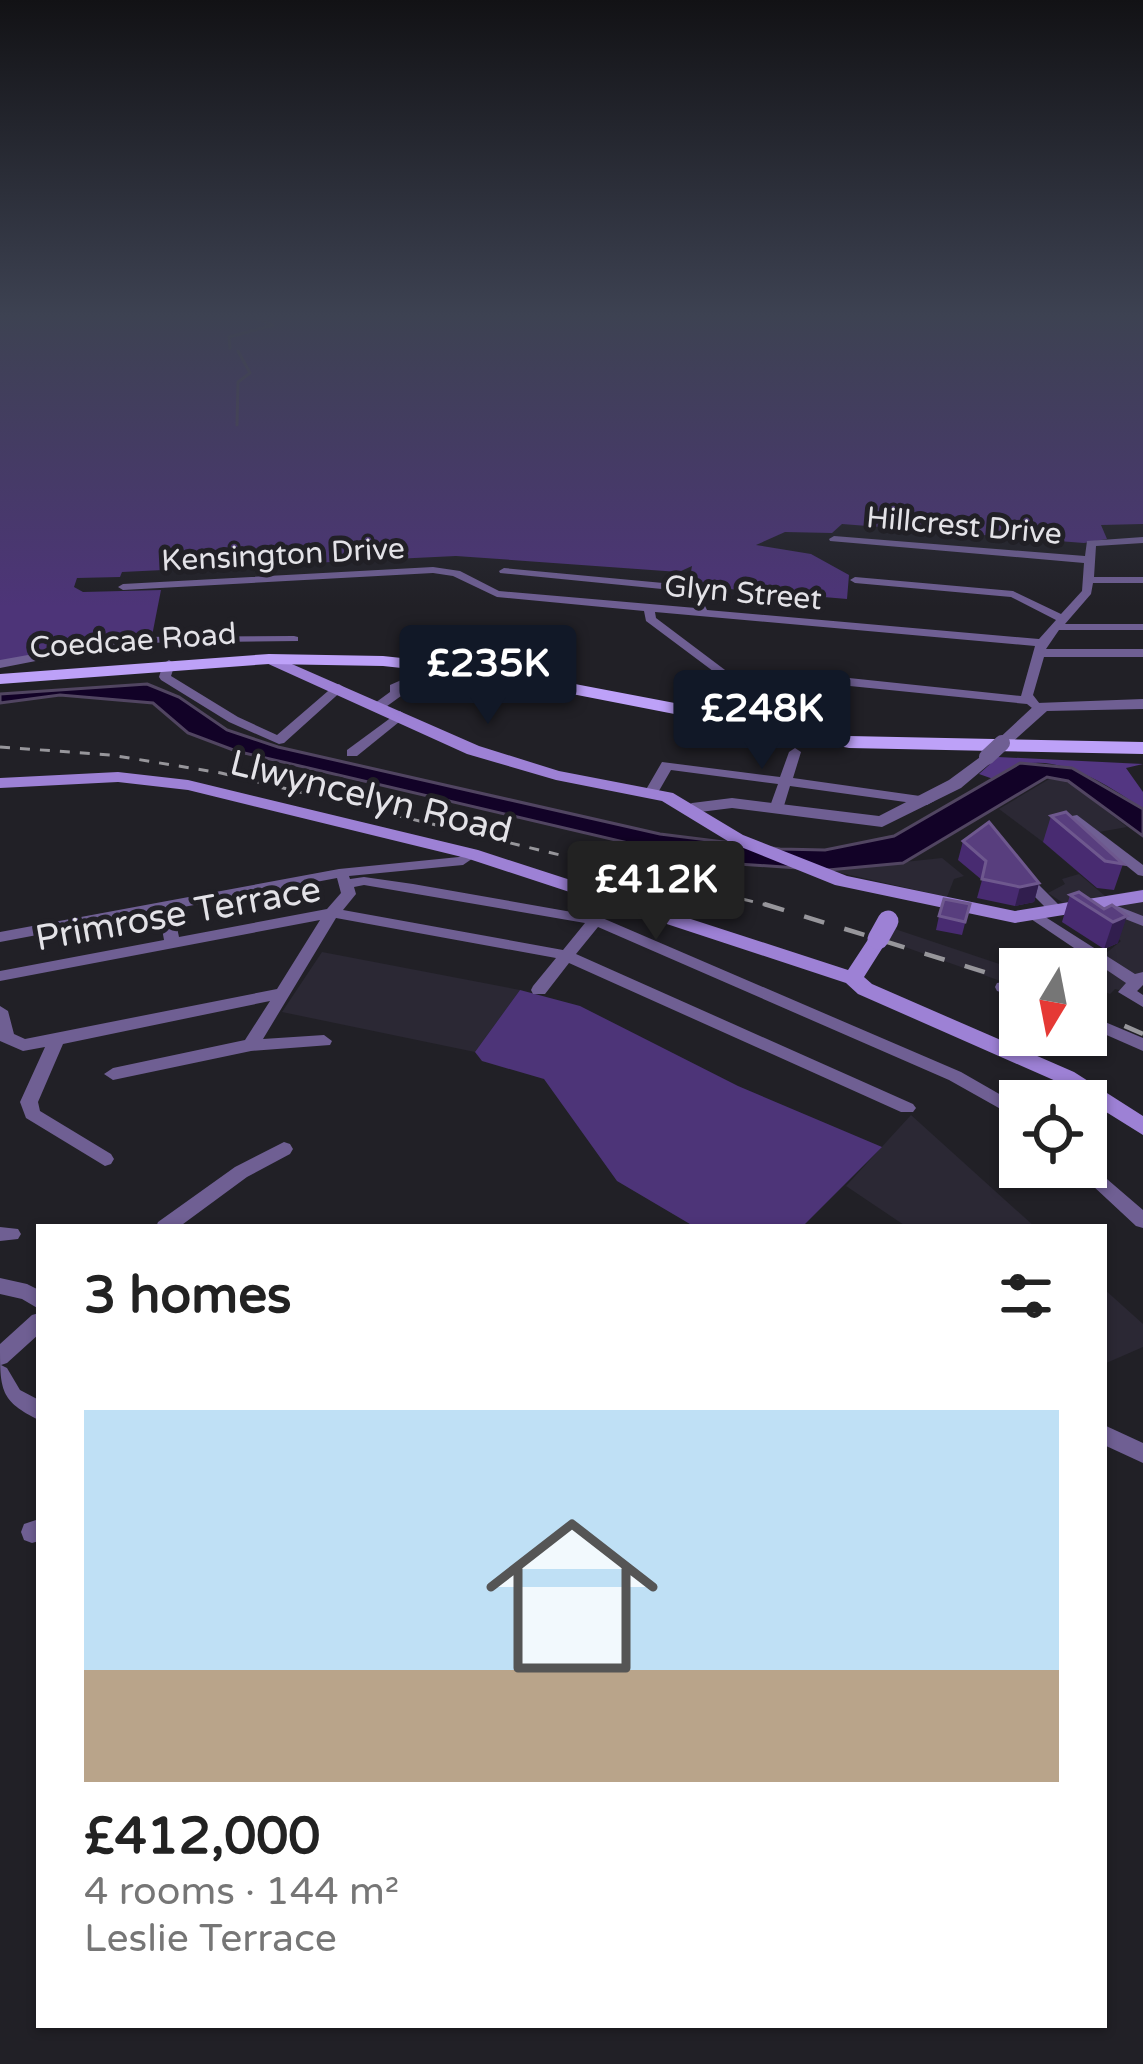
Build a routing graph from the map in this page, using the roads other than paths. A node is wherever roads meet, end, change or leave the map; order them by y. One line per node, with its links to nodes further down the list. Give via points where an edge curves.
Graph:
1 (834, 539): 3 (street, Hillcrest Drive)
2 (1143, 540): 3 (street, via 1093,542)
3 (1090, 560): 7 (street)
4 (446, 571): 9 (street, Kensington Drive); 10 (street, Glyn Street, via 497,594)
5 (504, 571): 11 (street, via 674,587 695,596)
6 (855, 580): 12 (street, via 1012,594)
7 (1090, 580): 8 (street); 12 (street)
8 (1143, 580)
9 (123, 586)
10 (649, 608): 11 (street, Glyn Street); 23 (street, via 650,619)
11 (704, 614): 15 (street, Glyn Street)
12 (1058, 623): 13 (street); 15 (street)
13 (1143, 627)
14 (294, 639): 18 (street, via 128,640)
15 (1040, 648): 16 (street, Glyn Street); 25 (street)
16 (1143, 653)
17 (269, 659): 19 (main road, Coedcae Road); 24 (main road); 29 (main road, Coedcae Road, via 450,667 849,742)
18 (0, 664)
19 (169, 664): 21 (main road, Coedcae Road); 24 (street, via 165,677 229,722 279,740)
20 (422, 675): 27 (street)
21 (0, 679)
22 (830, 680): 25 (street)
23 (733, 682)
24 (339, 688): 27 (main road)
25 (1032, 704): 26 (street); 35 (street, bridge, via 987,757)
26 (1143, 704)
27 (379, 706): 28 (main road)
28 (400, 716): 30 (street); 34 (main road, via 508,760)
29 (1143, 748)
30 (352, 752)
31 (795, 752): 32 (street)
32 (785, 781): 34 (street, via 667,765); 35 (street); 37 (street)
33 (0, 783): 39 (main road, Llwyncelyn Road, via 118,777 188,784)
34 (651, 793): 36 (main road)
35 (927, 801): 37 (street, via 882,822)
36 (692, 808): 37 (street); 43 (main road, via 737,839)
37 (776, 809)
38 (1077, 819): 40 (street)
39 (472, 854): 42 (street); 58 (main road, Llwyncelyn Road)
40 (1143, 872)
41 (1022, 876): 48 (street)
42 (343, 879): 47 (street); 49 (street, via 349,894); 51 (street)
43 (872, 888): 45 (main road); 53 (main road)
44 (1143, 896): 46 (main road)
45 (936, 902): 50 (main road); 53 (main road)
46 (1102, 905): 48 (main road); 52 (street)
47 (165, 906): 54 (street); 55 (street)
48 (1058, 912): 50 (main road)
49 (332, 913): 55 (street, Primrose Terrace); 56 (street, Primrose Terrace); 61 (street)
50 (1036, 916): 59 (street)
51 (595, 920): 56 (street); 71 (street)
52 (1143, 921)
53 (887, 924): 58 (main road)
54 (0, 937)
55 (172, 943): 57 (street, Primrose Terrace)
56 (564, 955): 60 (street); 72 (street, Primrose Terrace)
57 (0, 976)
58 (854, 978): 73 (main road, Llwyncelyn Road, via 1066,1077)
59 (1139, 979): 62 (street, via 1126,992)
60 (539, 990)
61 (280, 994): 66 (street); 68 (street)
62 (1143, 1002)
63 (0, 1011): 65 (street)
64 (1107, 1029): 69 (street)
65 (3, 1038): 66 (street, via 23,1045)
66 (57, 1040): 75 (street, via 29,1102 32,1114)
67 (325, 1042): 68 (street)
68 (250, 1045): 70 (street)
69 (1143, 1045)
70 (113, 1074)
71 (999, 1102)
72 (907, 1108)
73 (1143, 1127)
74 (284, 1149): 78 (street)
75 (105, 1159)
76 (1107, 1188): 77 (street)
77 (1143, 1221)
78 (169, 1224)
79 (0, 1286): 80 (street)
80 (36, 1299)
81 (36, 1324): 82 (street)
82 (0, 1358)
83 (0, 1374): 84 (street, via 13,1396)
84 (36, 1409)
85 (1107, 1436): 86 (street)
86 (1143, 1453)

